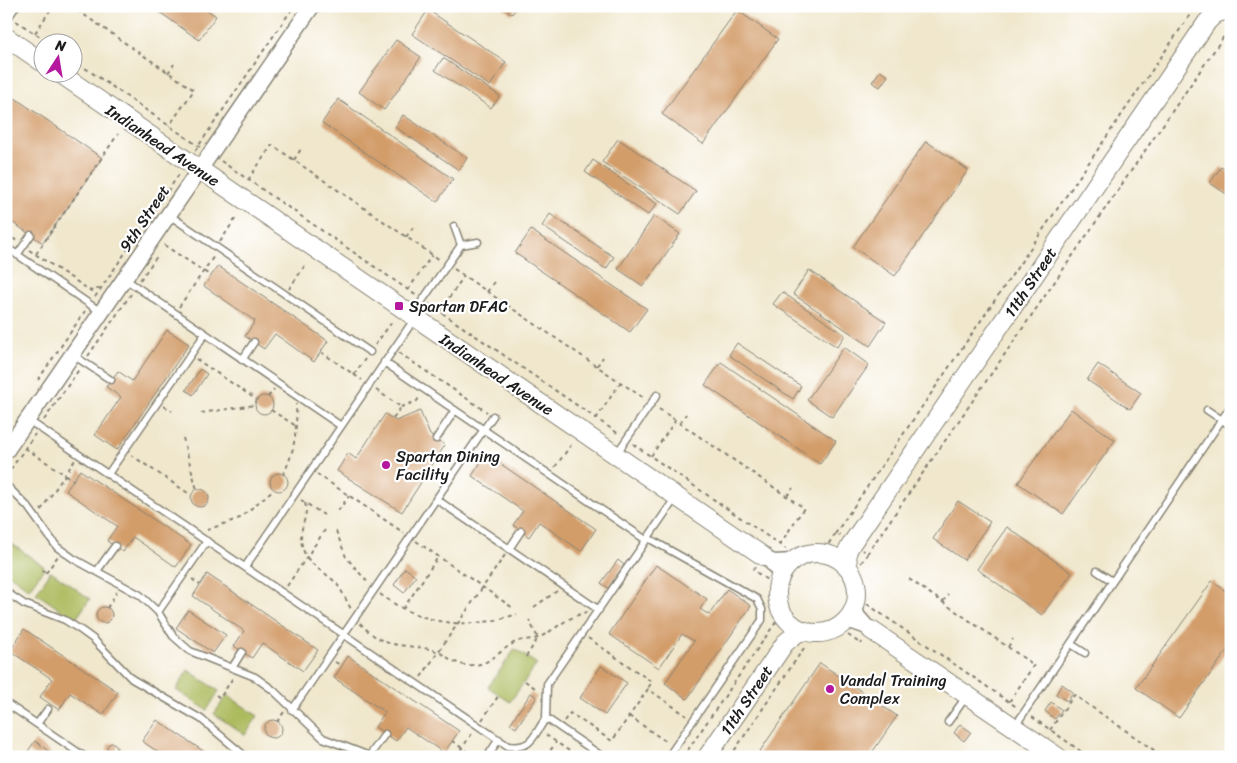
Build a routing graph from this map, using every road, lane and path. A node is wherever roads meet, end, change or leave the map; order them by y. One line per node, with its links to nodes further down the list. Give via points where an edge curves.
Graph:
1 (16, 6): 9 (lane)
2 (53, 6): 11 (path)
3 (71, 6): 16 (path)
4 (294, 6): 21 (path)
5 (312, 6): 21 (street, 9th Street)
6 (1196, 6): 126 (path)
7 (1229, 12): 8 (main road); 135 (path)
8 (1209, 14): 129 (main road, 11th Street)
9 (8, 19): 10 (path)
10 (32, 32)
11 (36, 32)
12 (6, 37): 13 (main road)
13 (32, 55)
14 (174, 64): 16 (path)
15 (82, 67): 18 (path)
16 (168, 73): 18 (path, via 194,90)
17 (73, 82): 23 (main road, Indianhead Avenue)
18 (169, 126): 21 (path)
19 (118, 134): 38 (path)
20 (301, 149): 22 (path)
21 (204, 150): 23 (street, 9th Street); 23 (path); 24 (path)
22 (294, 160): 24 (path, via 272,145); 31 (path)
23 (193, 165): 25 (street, 9th Street); 48 (path); 56 (main road, Indianhead Avenue)
24 (248, 180): 49 (path)
25 (168, 214): 37 (lane); 46 (street, 9th Street)
26 (237, 216): 37 (path)
27 (414, 226): 31 (path)
28 (454, 226): 34 (lane)
29 (6, 234): 35 (path)
30 (32, 235): 35 (lane)
31 (406, 237): 39 (path)
32 (478, 242): 34 (lane)
33 (164, 245): 43 (path)
34 (461, 245): 42 (lane)
35 (24, 246): 38 (path); 40 (lane)
36 (6, 247): 40 (lane)
37 (217, 248): 43 (path); 51 (lane)
38 (36, 254): 48 (path, via 91,291)
39 (432, 254): 42 (path); 49 (path)
40 (18, 255): 53 (lane)
41 (306, 264): 51 (path)
42 (447, 265): 45 (path); 52 (lane)
43 (204, 271): 44 (path); 55 (path)
44 (211, 276)
45 (464, 276): 50 (path); 54 (path)
46 (124, 278): 53 (street, 9th Street); 55 (lane)
47 (494, 282): 50 (path)
48 (101, 288): 53 (path)
49 (408, 290): 52 (path)
50 (487, 292): 66 (path)
51 (285, 295): 60 (lane)
52 (423, 300): 54 (path); 56 (lane)
53 (95, 309): 61 (street, 9th Street); 69 (path)
54 (440, 311): 84 (path)
55 (174, 313): 57 (lane)
56 (414, 316): 59 (lane); 101 (main road, Indianhead Avenue)
57 (205, 334): 62 (lane); 64 (lane)
58 (254, 342): 64 (lane)
59 (394, 349): 65 (lane); 83 (path)
60 (370, 352)
61 (72, 354): 67 (lane); 86 (street, 9th Street)
62 (190, 355): 73 (path); 98 (lane)
63 (603, 357): 66 (path)
64 (242, 360): 72 (lane)
65 (384, 362): 70 (lane); 89 (lane)
66 (597, 366): 68 (path)
67 (111, 380)
68 (621, 383): 74 (path); 84 (path)
69 (34, 386)
70 (425, 389): 77 (path, via 417,401); 79 (lane)
71 (657, 394): 74 (lane)
72 (296, 396): 89 (lane); 91 (path)
73 (256, 400)
74 (651, 403): 87 (path); 95 (lane)
75 (255, 405): 81 (path)
76 (1231, 406): 85 (lane)
77 (402, 407)
78 (271, 410): 91 (path)
79 (455, 410): 92 (lane); 94 (lane)
80 (1207, 410): 85 (lane)
81 (201, 413)
82 (686, 414): 88 (path)
83 (493, 416): 92 (lane)
84 (596, 419): 95 (path)
85 (1221, 419): 90 (lane); 148 (lane)
86 (28, 420): 99 (street, 9th Street); 100 (lane)
87 (676, 420): 88 (path); 102 (path)
88 (680, 423): 116 (path)
89 (340, 426): 113 (lane)
90 (1231, 426)
91 (296, 427): 106 (path, via 294,450)
92 (484, 430): 104 (lane); 117 (lane)
93 (183, 438): 111 (path)
94 (436, 439)
95 (626, 439): 101 (lane); 102 (path)
96 (571, 445): 104 (path)
97 (25, 448): 105 (path)
98 (125, 450): 103 (lane); 112 (path)
99 (6, 451)
100 (79, 454): 103 (lane); 105 (path)
101 (616, 455): 115 (main road, Indianhead Avenue)
102 (651, 456): 130 (path)
103 (108, 474): 125 (lane)
104 (550, 474): 127 (lane)
105 (65, 475): 107 (path); 121 (path)
106 (283, 475)
107 (73, 480)
108 (6, 485): 121 (lane)
109 (793, 488): 116 (path)
110 (274, 489): 125 (path, via 240,518)
111 (197, 490)
112 (191, 495)
113 (294, 495): 118 (path); 141 (lane)
114 (349, 496): 119 (path)
115 (676, 496): 127 (lane); 137 (main road, Indianhead Avenue)
116 (787, 496): 130 (path, via 804,508)
117 (436, 499): 132 (lane); 152 (lane)
118 (305, 502): 120 (path); 138 (path, via 307,509 300,533)
119 (338, 511)
120 (324, 515)
121 (35, 518): 133 (lane)
122 (325, 530): 138 (path)
123 (336, 531): 152 (path, via 346,557)
124 (521, 531): 132 (lane)
125 (194, 533): 128 (lane)
126 (836, 533): 129 (path); 130 (path, via 827,546 809,545 792,553)
127 (647, 539): 161 (lane); 199 (lane, via 757,599 762,609 762,620)
128 (207, 541): 141 (lane); 145 (lane)
129 (852, 543): 134 (main road, via 846,550); 135 (path); 140 (main road, via 847,552)
130 (780, 544)
131 (115, 546): 144 (lane)
132 (509, 548): 151 (lane); 167 (path)
133 (62, 550): 142 (path, via 48,574); 144 (lane)
134 (830, 554): 139 (main road, via 813,552); 140 (main road)
135 (868, 554): 191 (path, via 859,567 866,585 864,602)
136 (438, 556): 160 (path)
137 (763, 556): 139 (street, via 774,561); 146 (street, via 776,570); 223 (path, via 753,570 770,582 770,602 778,619)
138 (307, 557): 154 (path); 164 (path, via 340,589)
139 (793, 560): 146 (main road)
140 (848, 566): 157 (main road, via 857,586)
141 (245, 567): 154 (lane)
142 (42, 570)
143 (1097, 571): 148 (lane)
144 (97, 572): 149 (lane)
145 (184, 574): 150 (path); 162 (lane)
146 (779, 579): 165 (main road, via 777,600)
147 (909, 579): 156 (path)
148 (1112, 581): 176 (lane)
149 (123, 584): 159 (path); 162 (lane)
150 (200, 585)
151 (563, 586): 158 (path); 161 (lane)
152 (374, 589): 160 (path); 164 (lane)
153 (6, 592): 216 (lane, via 24,604 65,620 94,639 132,679 201,719)
154 (283, 592): 171 (lane)
155 (948, 594): 156 (path)
156 (943, 602): 177 (path)
157 (856, 604): 168 (main road); 169 (street, via 858,615)
158 (534, 607)
159 (107, 608)
160 (403, 609): 167 (path, via 422,618)
161 (599, 610): 172 (lane); 173 (path, via 562,621)
162 (158, 612): 182 (lane, via 173,636 190,651)
163 (516, 614): 167 (path, via 491,622)
164 (355, 618): 171 (lane); 179 (path, via 385,642)
165 (786, 618): 170 (main road); 175 (main road)
166 (529, 620): 173 (path)
167 (458, 624): 179 (path)
168 (843, 624): 169 (street, via 860,624); 170 (main road, via 825,632)
169 (871, 630): 188 (main road); 225 (path, via 861,644 845,632 828,639 810,639)
170 (806, 632): 175 (main road, via 797,633)
171 (344, 634): 184 (lane); 193 (lane)
172 (582, 634): 185 (path, via 652,682); 187 (lane, via 547,684)
173 (538, 638): 179 (path, via 521,639 484,664 467,666); 181 (path)
174 (1013, 639): 177 (path)
175 (785, 642): 224 (main road, 11th Street)
176 (1071, 644): 180 (lane); 195 (lane)
177 (1008, 647): 191 (path, via 1034,665)
178 (242, 652): 182 (lane)
179 (438, 652): 184 (path)
180 (1085, 653)
181 (526, 656)
182 (235, 669): 189 (path); 193 (lane, via 255,677)
183 (525, 681): 187 (path)
184 (417, 683): 209 (lane)
185 (648, 688): 196 (path); 199 (path)
186 (216, 695): 189 (path)
187 (546, 695): 198 (lane)
188 (967, 696): 202 (lane); 205 (main road)
189 (220, 698): 190 (path)
190 (224, 700)
191 (1009, 702): 195 (path)
192 (6, 703): 203 (lane)
193 (290, 708): 201 (path); 214 (lane, via 323,738)
194 (48, 709): 203 (lane)
195 (1024, 712): 205 (lane); 207 (path)
196 (629, 716): 204 (path, via 612,741 570,712); 212 (path)
197 (1114, 716): 200 (path)
198 (546, 718): 204 (lane); 206 (lane)
199 (693, 720): 212 (lane)
200 (1111, 720): 207 (path, via 1074,695); 228 (path)
201 (277, 722)
202 (948, 722)
203 (37, 724): 215 (lane)
204 (560, 727): 221 (lane)
205 (1014, 727): 226 (main road)
206 (538, 730): 209 (lane, via 522,748 508,746); 211 (path)
207 (1050, 730): 227 (path)
208 (385, 734): 214 (lane)
209 (499, 739): 218 (lane)
210 (452, 741): 217 (path)
211 (556, 742): 219 (path); 220 (path)
212 (675, 747): 222 (lane)
213 (1167, 753): 228 (path)
214 (371, 756)
215 (85, 757)
216 (246, 757)
217 (474, 757)
218 (487, 757)
219 (546, 757)
220 (578, 757)
221 (603, 757)
222 (668, 757)
223 (683, 757)
224 (706, 757)
225 (730, 757)
226 (1058, 757)
227 (1089, 757)
228 (1164, 757)

